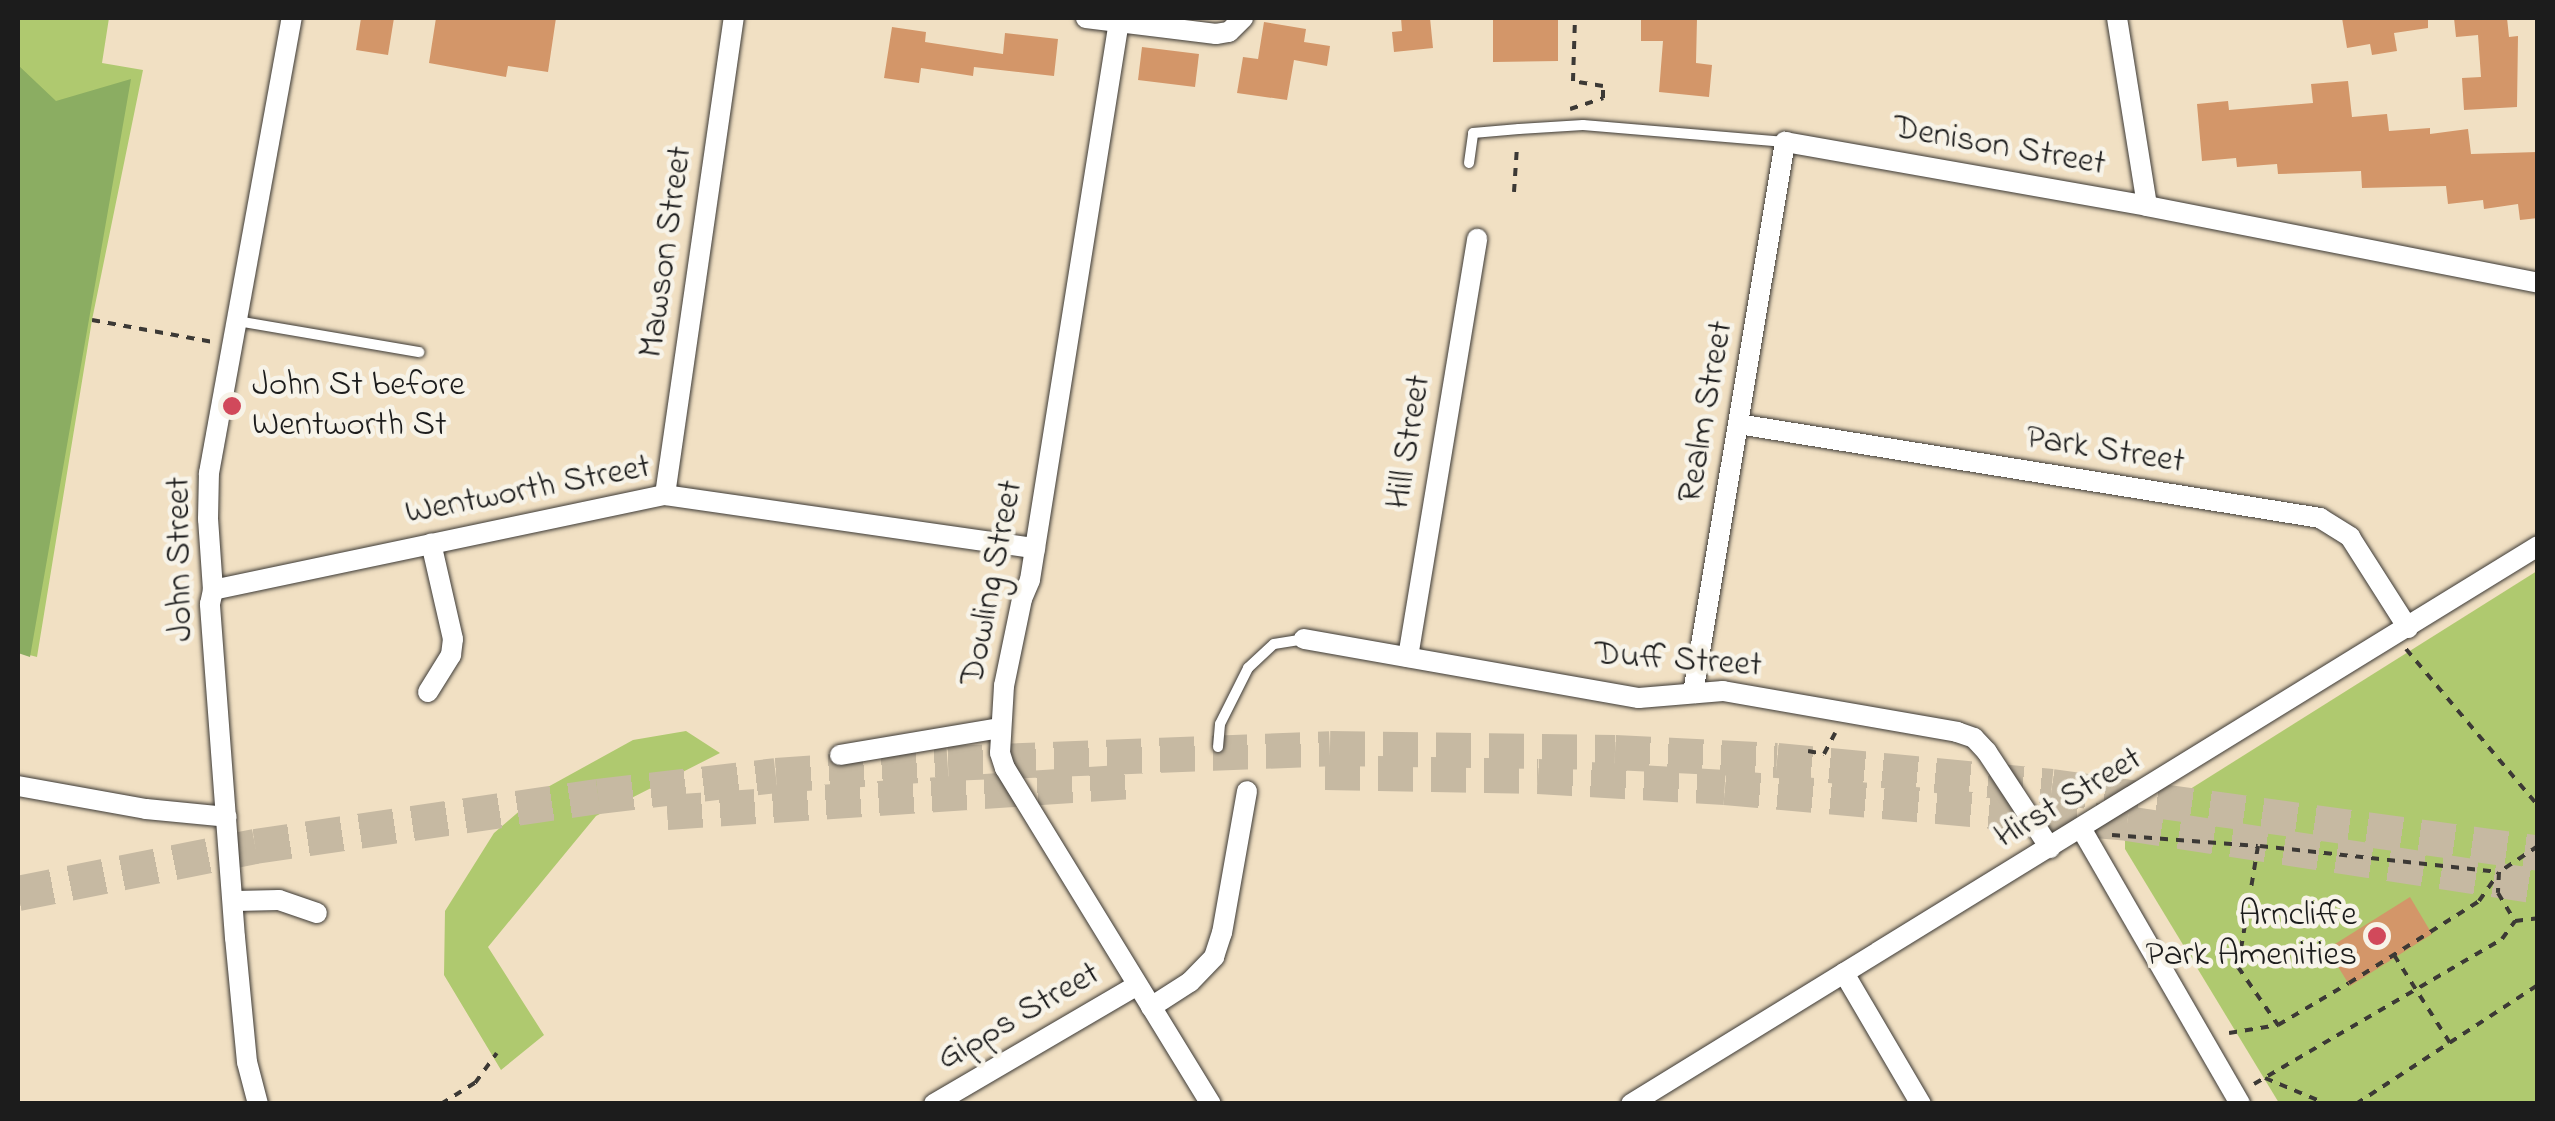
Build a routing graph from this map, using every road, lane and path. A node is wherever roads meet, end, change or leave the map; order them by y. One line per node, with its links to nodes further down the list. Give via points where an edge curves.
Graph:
1 (292, 18): 17 (street, John Street)
2 (734, 18): 21 (street, Mawson Street)
3 (1086, 18): 7 (street)
4 (1243, 18): 7 (street, via 1216,34)
5 (1575, 18): 8 (path, via 1574,81 1604,86)
6 (2116, 18): 13 (street)
7 (1119, 21): 24 (street, Dowling Street)
8 (1603, 98)
9 (1785, 142): 11 (lane, Denison Street, via 1583,125 1519,128 1473,133); 13 (street, Denison Street); 20 (street, Realm Street)
10 (1517, 144): 12 (path)
11 (1469, 163)
12 (1514, 192)
13 (2147, 206): 15 (street, Denison Street)
14 (1477, 239): 28 (street, Hill Street)
15 (2538, 283)
16 (92, 320): 18 (path)
17 (236, 320): 19 (lane); 25 (street, John Street, via 210,473)
18 (217, 342)
19 (419, 352)
20 (1738, 424): 26 (street, Park Street, via 2320,518 2350,537); 30 (street, Realm Street)
21 (665, 495): 22 (street, Wentworth Street); 24 (street, Wentworth Street)
22 (431, 542): 25 (street, Wentworth Street); 29 (street, via 452,639 451,655)
23 (2538, 546): 26 (street, Hirst Street)
24 (1035, 548): 31 (street, Dowling Street)
25 (213, 590): 39 (street, John Street)
26 (2408, 628): 38 (path, via 2406,650); 40 (street, Hirst Street)
27 (1304, 639): 28 (street, Duff Street); 33 (lane, via 1274,644 1248,668 1220,724)
28 (1408, 657): 30 (street, Duff Street, via 1640,698)
29 (428, 692)
30 (1692, 693): 43 (street, Duff Street, via 1722,691 1974,738)
31 (1000, 728): 35 (street); 52 (street, Dowling Street, via 1005,768)
32 (1833, 733): 34 (path, via 1824,754)
33 (1218, 747)
34 (1808, 751)
35 (840, 755)
36 (18, 786): 39 (street, via 146,810)
37 (1246, 791): 54 (street, Gipps Street, via 1214,957)
38 (2538, 806)
39 (228, 816): 45 (street, John Street)
40 (2082, 830): 41 (path); 43 (street, Hirst Street); 67 (street)
41 (2258, 846): 44 (path); 55 (path, via 2238,968)
42 (2538, 846): 44 (path)
43 (2050, 848): 50 (street, Hirst Street)
44 (2498, 872): 48 (path, via 2498,893); 49 (path, via 2480,901)
45 (236, 901): 46 (street, via 280,900); 61 (street, John Street, via 247,1062)
46 (316, 914)
47 (2538, 918): 48 (path)
48 (2516, 921): 53 (path, via 2502,939)
49 (2394, 955): 53 (path); 55 (path)
50 (1844, 973): 65 (street, Hirst Street); 66 (street)
51 (2538, 985): 57 (path)
52 (1136, 986): 54 (street, Dowling Street); 63 (street, Gipps Street)
53 (2416, 988): 57 (path); 59 (path)
54 (1150, 1007): 64 (street, Dowling Street)
55 (2278, 1026): 56 (path)
56 (2229, 1033)
57 (2450, 1043): 69 (path)
58 (497, 1053): 62 (path, via 475,1083)
59 (2264, 1078): 60 (path); 68 (path)
60 (2257, 1082)
61 (258, 1104)
62 (441, 1104)
63 (934, 1104)
64 (1211, 1104)
65 (1631, 1104)
66 (1921, 1104)
67 (2240, 1104)
68 (2327, 1104)
69 (2356, 1104)

